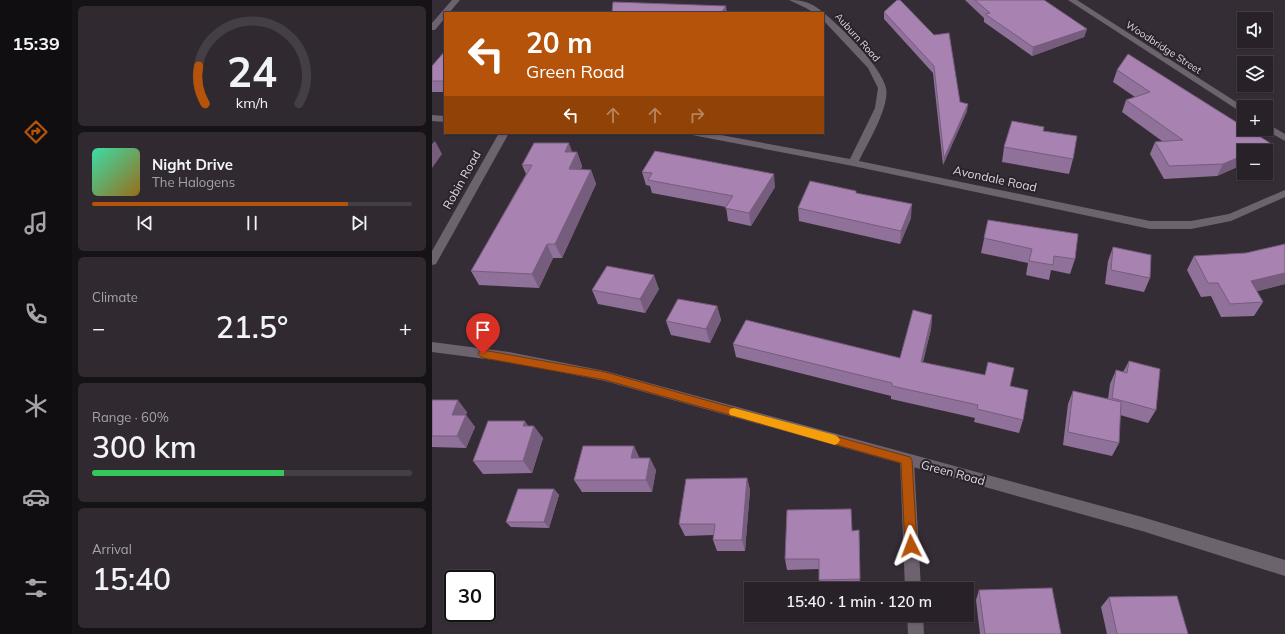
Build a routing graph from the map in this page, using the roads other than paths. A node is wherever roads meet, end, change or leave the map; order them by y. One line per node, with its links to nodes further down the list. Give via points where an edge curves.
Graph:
1 (456, 0): 4 (street)
2 (793, 0): 5 (street, Auburn Road)
3 (1072, 0): 9 (street, Woodbridge Street)
4 (446, 12)
5 (818, 12)
6 (444, 14): 8 (street)
7 (824, 16): 16 (street, Auburn Road, via 872,67 882,88 880,108)
8 (432, 28)
9 (1237, 106)
10 (432, 118): 11 (street)
11 (444, 118)
12 (1273, 130): 15 (street)
13 (503, 134): 18 (street, Robin Road)
14 (700, 134): 16 (street, Avondale Road)
15 (1285, 138)
16 (853, 163): 17 (street, Avondale Road, via 1150,225 1191,225 1231,217)
17 (1285, 193)
18 (432, 261)
19 (432, 348): 20 (street, Green Road, via 509,358 605,376)
20 (906, 460): 21 (street, Green Road, via 1142,524); 22 (street)
21 (1285, 568)
22 (913, 582)
23 (915, 622): 24 (street)
24 (916, 634)

